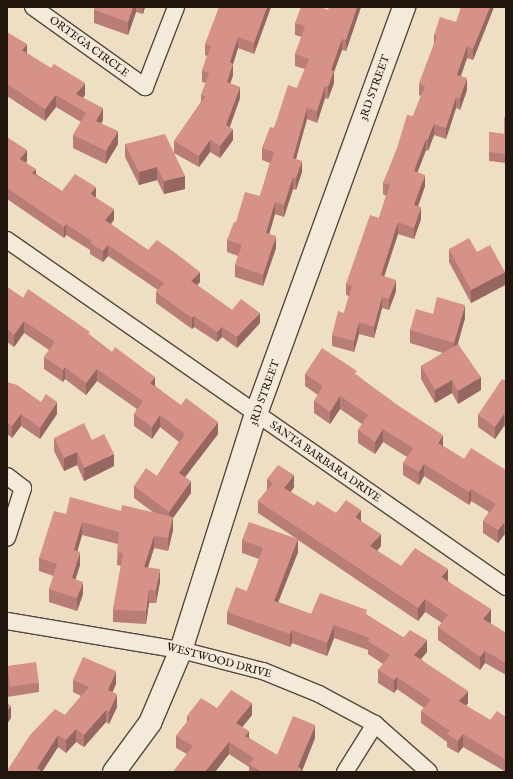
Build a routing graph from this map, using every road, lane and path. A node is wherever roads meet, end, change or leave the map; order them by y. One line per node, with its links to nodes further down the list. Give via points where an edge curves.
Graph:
1 (33, 7): 2 (street, ORTEGA CIRCLE, via 145,87)
2 (176, 7)
3 (404, 7): 5 (street, 3RD STREET)
4 (7, 240): 5 (street, SANTA BARBARA DRIVE)
5 (256, 414): 8 (street, SANTA BARBARA DRIVE); 10 (street, 3RD STREET)
6 (7, 476): 7 (street, via 24,488)
7 (7, 538)
8 (506, 587)
9 (7, 621): 10 (street, WESTWOOD DRIVE)
10 (181, 650): 11 (street, WESTWOOD DRIVE, via 263,671 319,694); 12 (street, 3RD STREET, via 150,723)
11 (375, 724): 13 (street); 14 (street, WESTWOOD DRIVE)
12 (114, 772)
13 (345, 772)
14 (428, 772)

